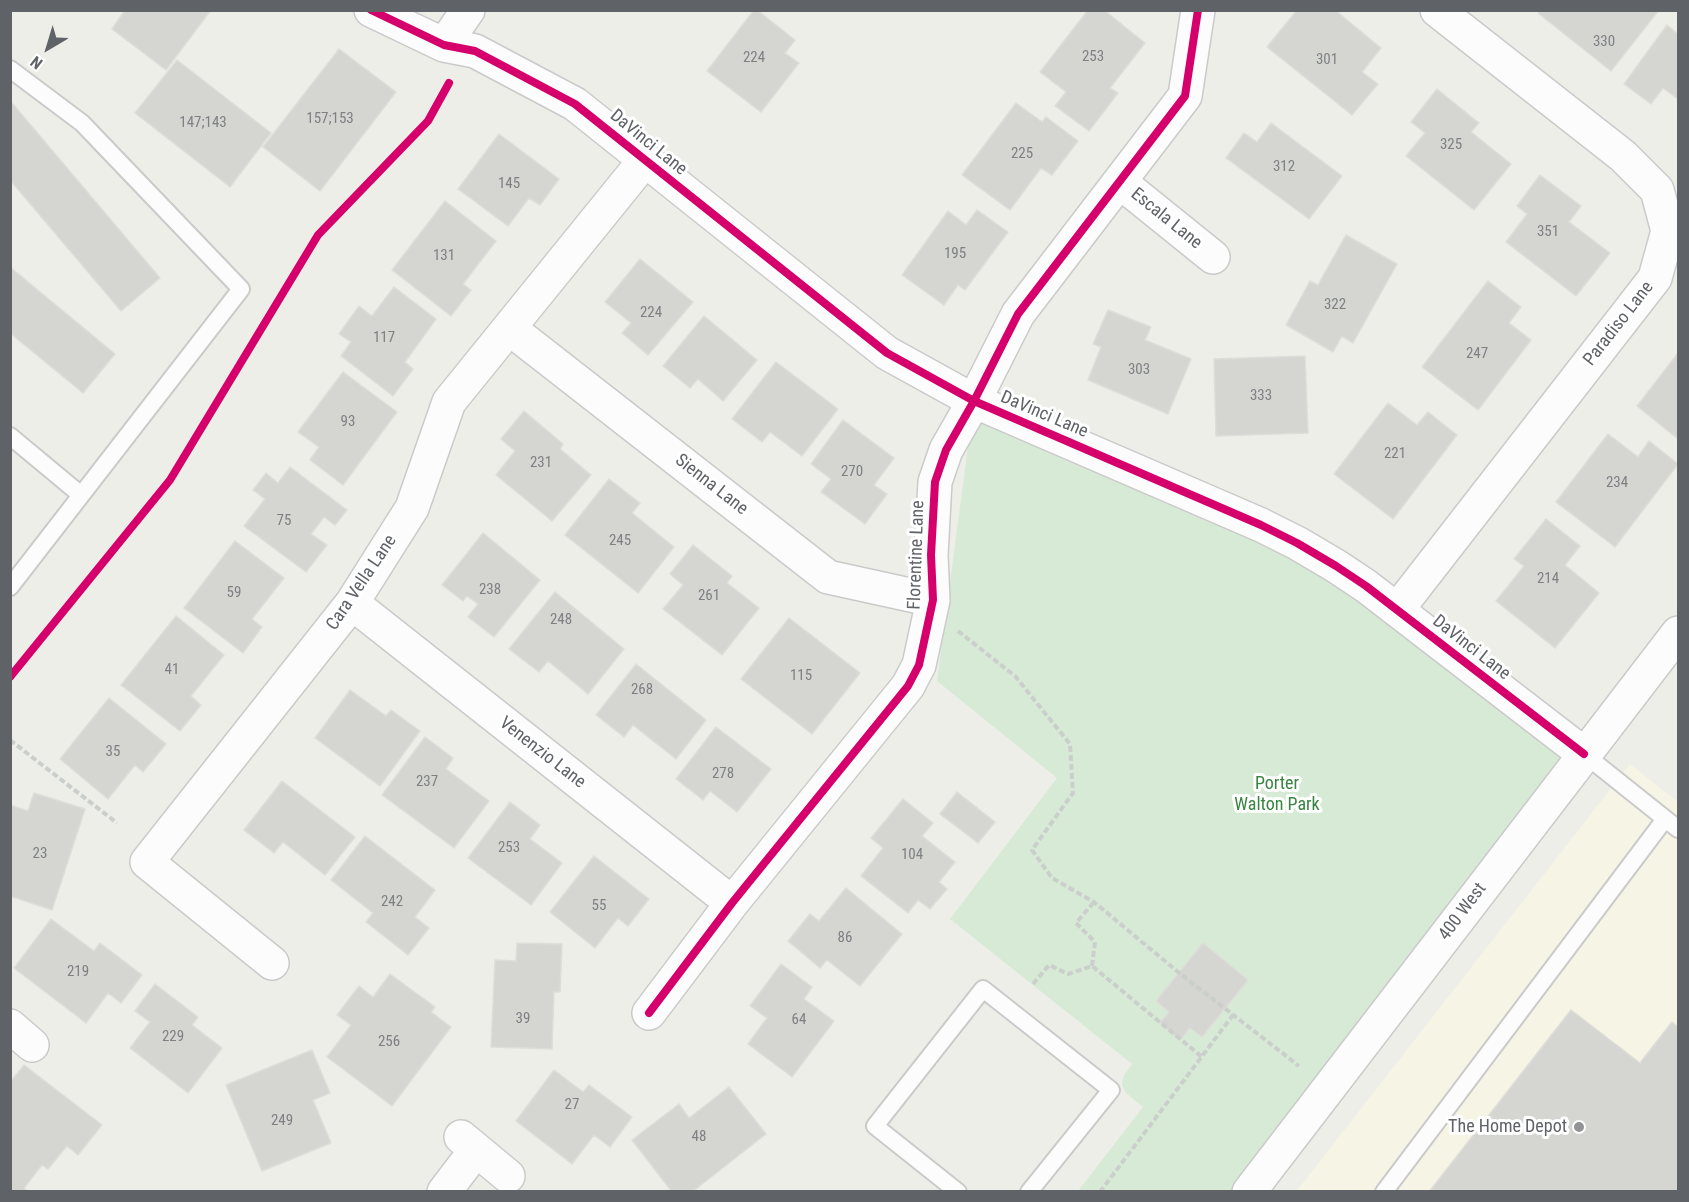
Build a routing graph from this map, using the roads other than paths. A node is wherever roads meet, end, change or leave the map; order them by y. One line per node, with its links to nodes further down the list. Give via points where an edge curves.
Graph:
1 (371, 10): 5 (street, DaVinci Lane)
2 (468, 10): 5 (street)
3 (1198, 10): 8 (street, Florentine Lane, via 1185,96)
4 (1437, 10): 17 (street, Paradiso Lane, via 1623,156 1657,190 1668,231 1655,278)
5 (444, 45): 7 (street, DaVinci Lane, via 475,51 575,104)
6 (10, 69): 13 (lane, via 82,123 241,289)
7 (645, 160): 10 (street, Cara Vella Lane); 11 (street, DaVinci Lane, via 887,353)
8 (1120, 182): 9 (street, Escala Lane); 11 (street, Florentine Lane, via 1018,314)
9 (1213, 257)
10 (509, 328): 15 (street, Sienna Lane, via 828,577); 16 (street, Cara Vella Lane, via 449,402 412,508)
11 (974, 401): 15 (street, Florentine Lane, via 946,450 935,482); 17 (street, DaVinci Lane, via 1288,538 1336,566)
12 (10, 436): 13 (lane)
13 (81, 495): 14 (lane)
14 (10, 587)
15 (933, 600): 22 (street, Florentine Lane, via 919,665 908,686)
16 (352, 603): 22 (street, Venenzio Lane); 23 (street, Cara Vella Lane, via 147,862)
17 (1397, 610): 19 (street, DaVinci Lane)
18 (1678, 633): 19 (street, 400 West)
19 (1584, 754): 20 (lane); 29 (street, 400 West)
20 (1665, 819): 21 (lane); 30 (lane)
21 (1678, 829)
22 (732, 903): 24 (street, Florentine Lane)
23 (272, 963)
24 (649, 1013)
25 (508, 1176): 26 (street, via 469,1143)
26 (444, 1191)
27 (958, 1191): 28 (lane, via 875,1125 983,989 1111,1089)
28 (1029, 1191)
29 (1249, 1191)
30 (1384, 1191)

